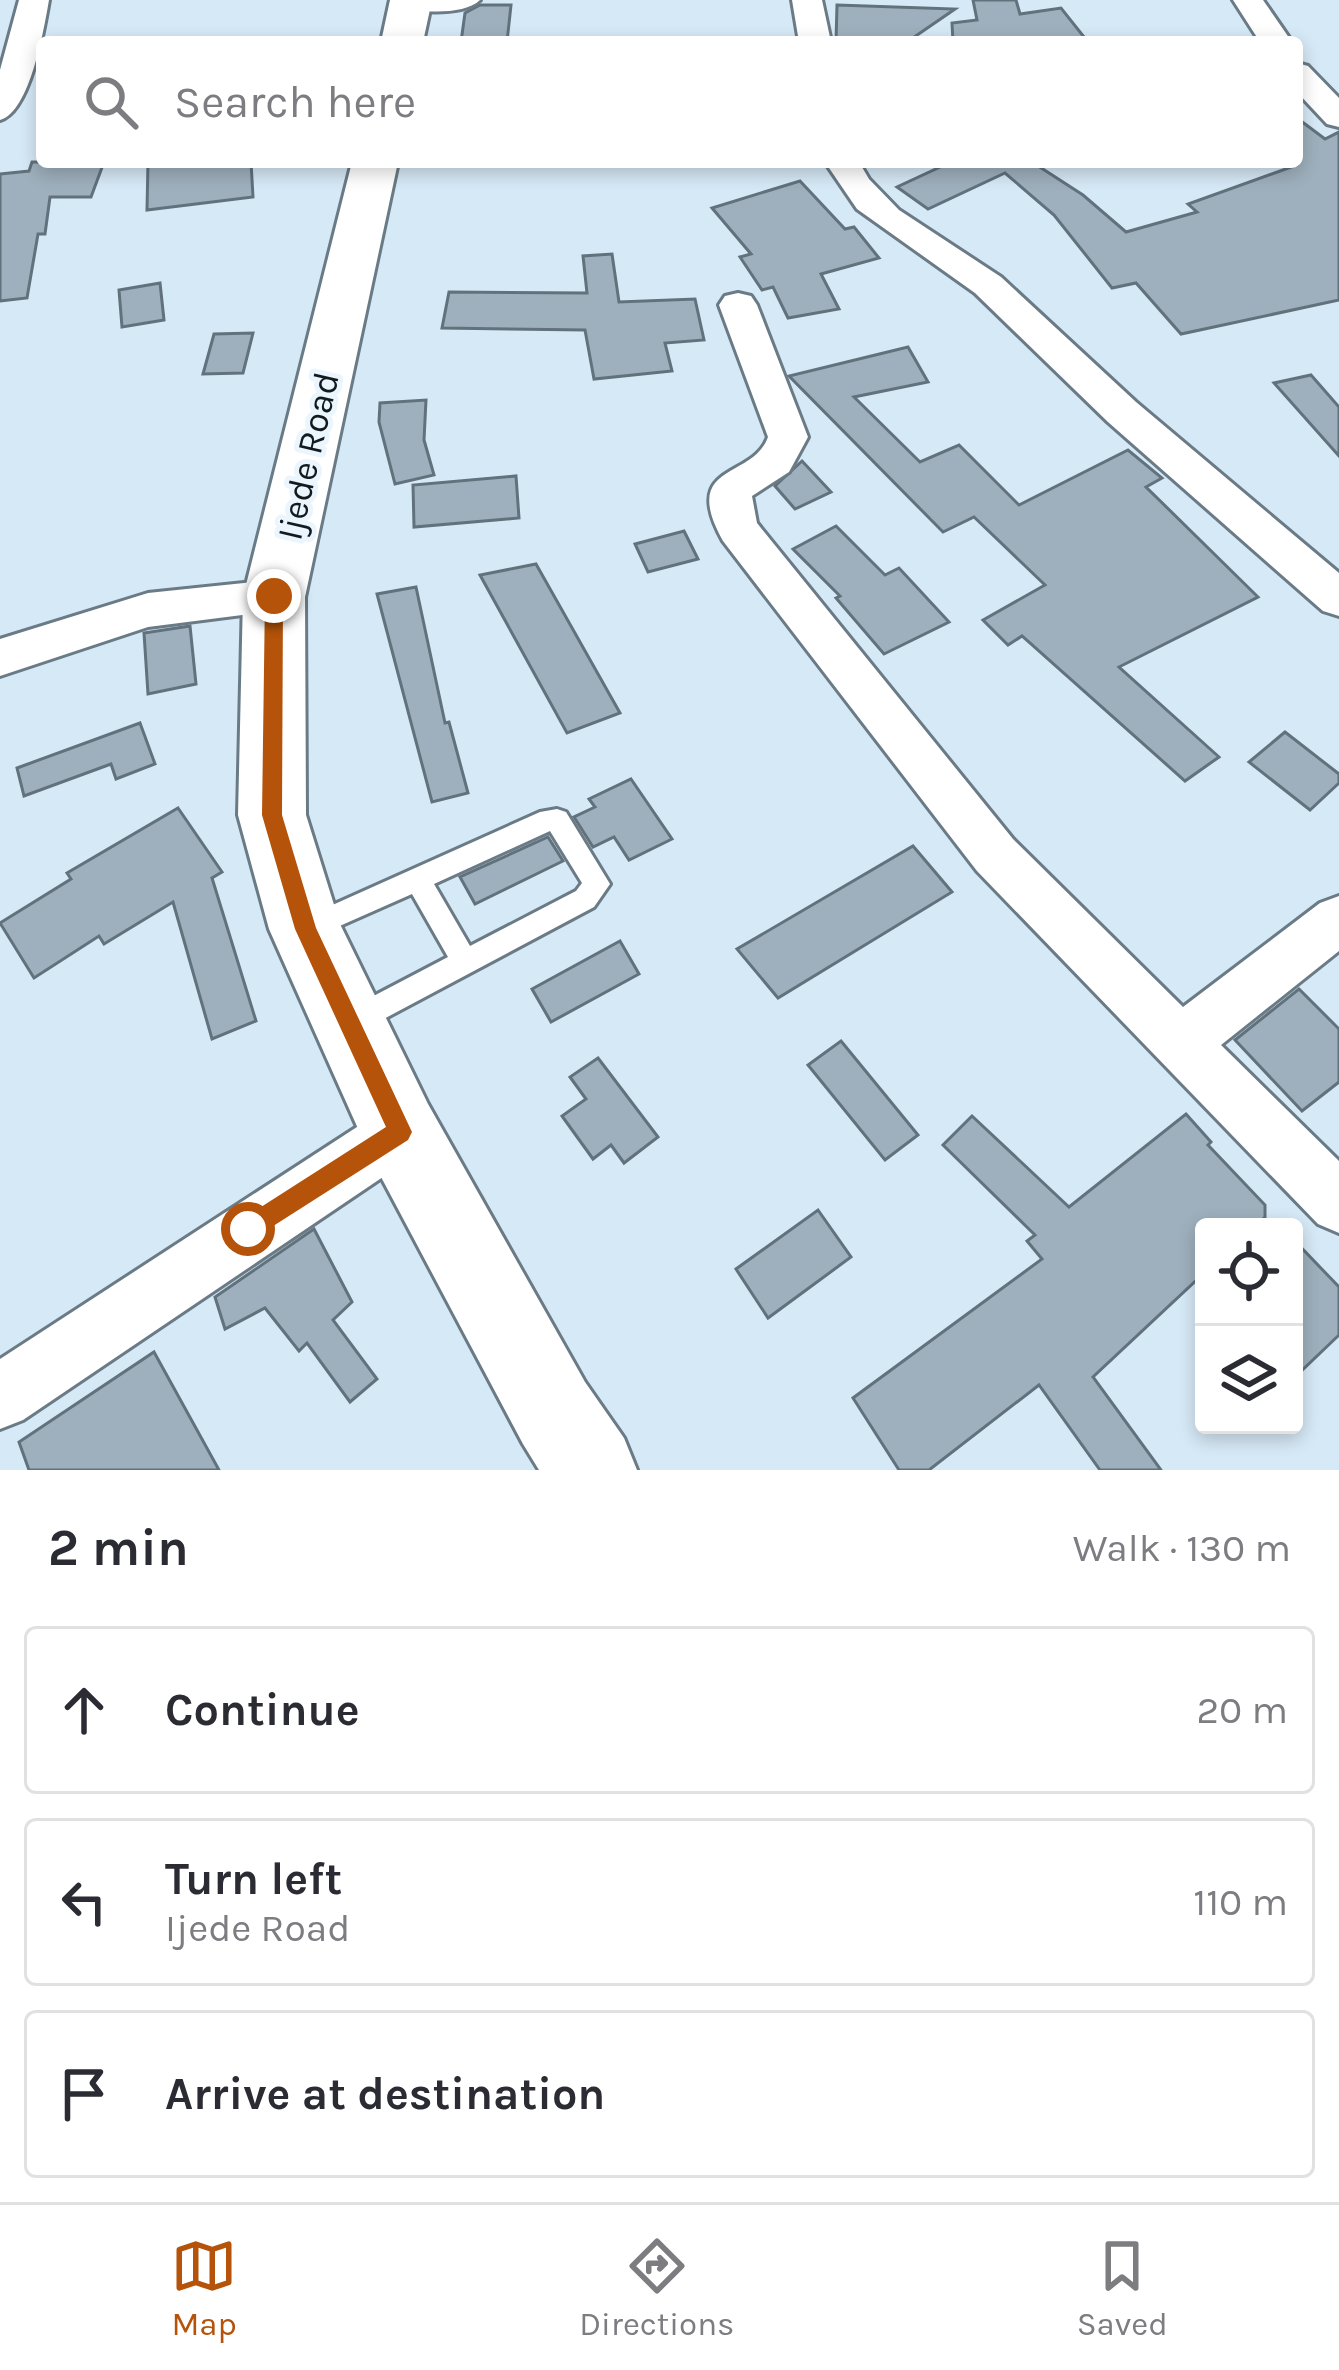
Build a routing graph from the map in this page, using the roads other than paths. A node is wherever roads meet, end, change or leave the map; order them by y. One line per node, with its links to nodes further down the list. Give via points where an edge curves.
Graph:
1 (411, 0): 2 (street); 6 (main road)
2 (466, 0)
3 (806, 0): 7 (street)
4 (1248, 0): 8 (street)
5 (20, 18): 10 (street, via 25,50)
6 (403, 36)
7 (814, 36)
8 (1272, 36)
9 (1303, 79): 11 (street)
10 (0, 110)
11 (1339, 117)
12 (374, 168): 15 (main road, Ijede Road)
13 (846, 168): 16 (street, via 889,220 988,285)
14 (738, 305): 23 (street, via 788,450 731,492 728,510 738,530 994,855)
15 (274, 596): 17 (street, via 148,610); 20 (main road, Ijede Road, via 272,815)
16 (1339, 599)
17 (0, 658)
18 (417, 878): 20 (lane); 21 (lane); 21 (lane, via 557,820 597,884 585,899)
19 (1339, 920): 23 (street)
20 (305, 929): 22 (main road, Ijede Road)
21 (465, 963): 22 (lane)
22 (350, 1023): 24 (main road, Ijede Road)
23 (1182, 1040): 25 (street)
24 (400, 1132): 26 (street); 27 (main road, Ijede Road)
25 (1339, 1203)
26 (0, 1397)
27 (592, 1470)

